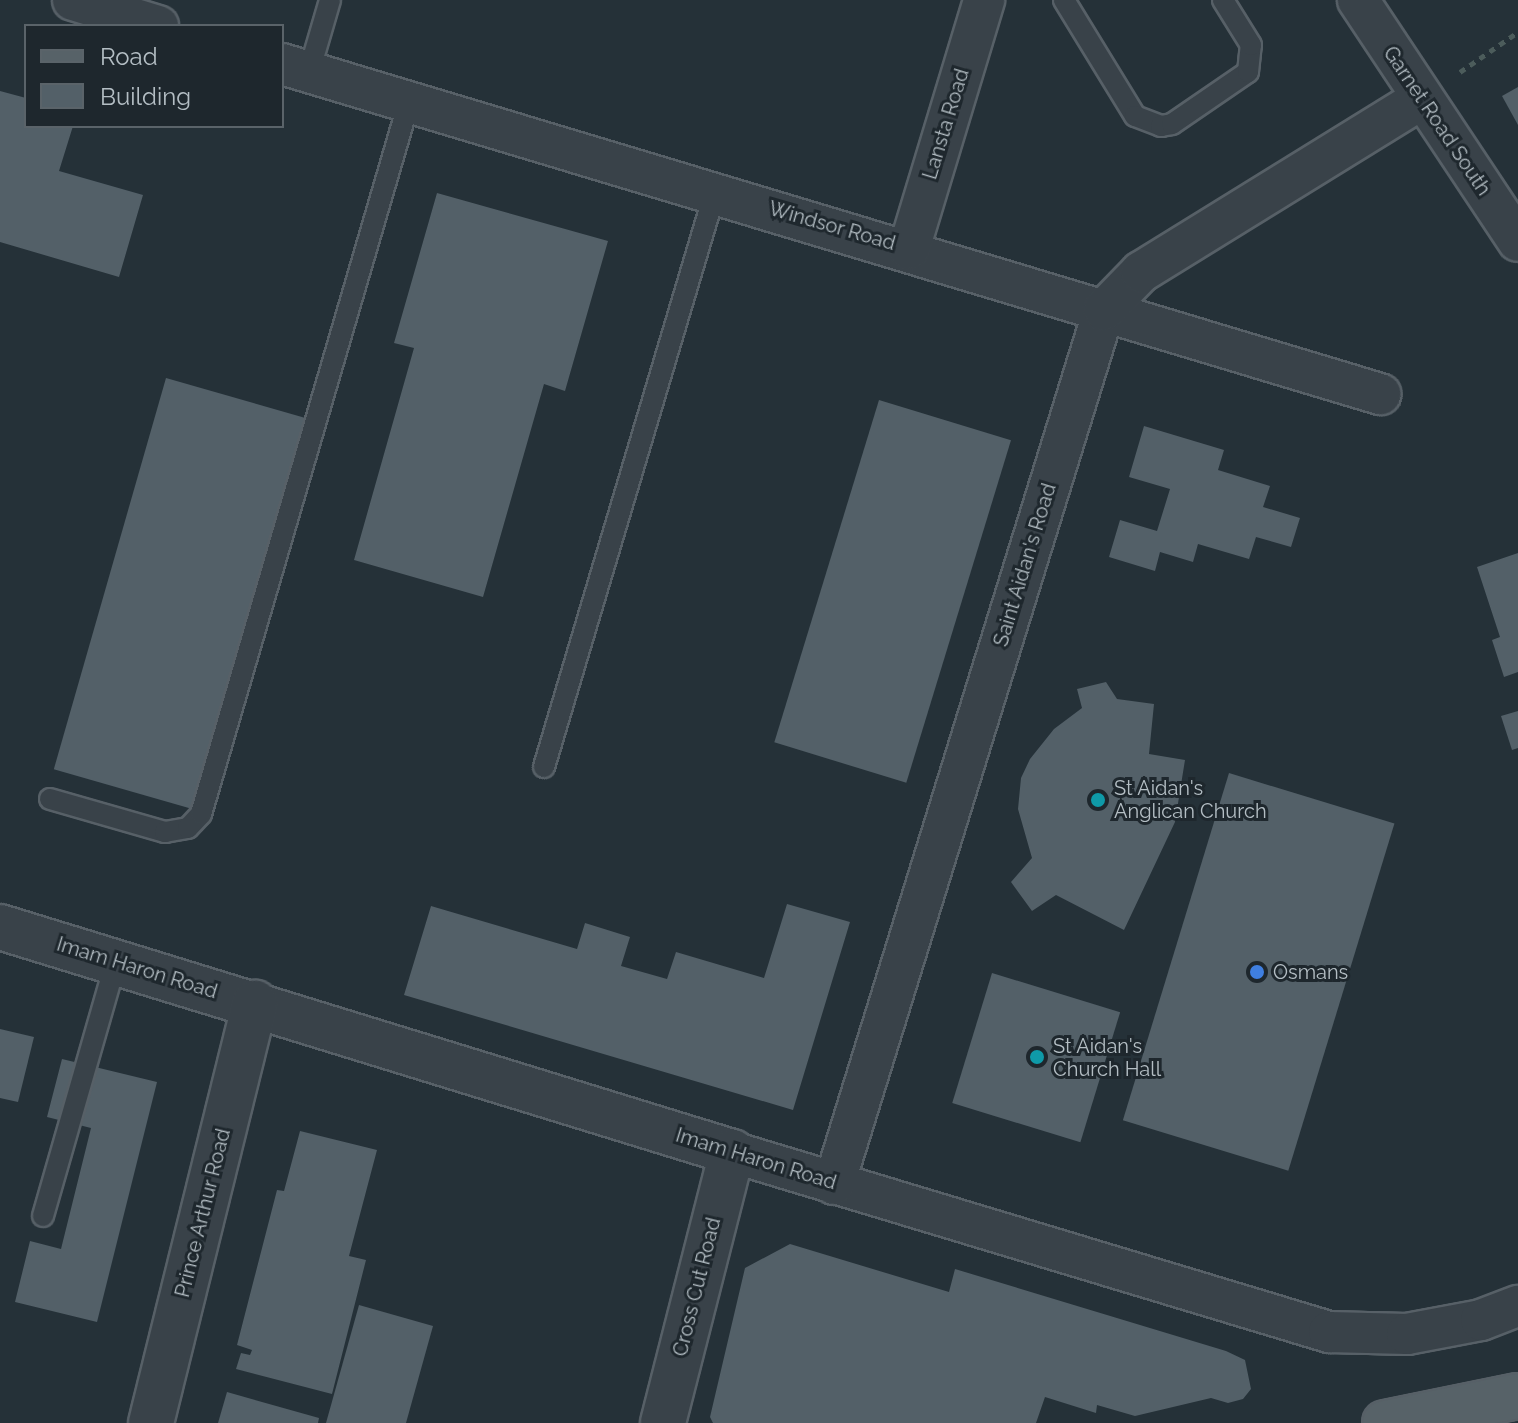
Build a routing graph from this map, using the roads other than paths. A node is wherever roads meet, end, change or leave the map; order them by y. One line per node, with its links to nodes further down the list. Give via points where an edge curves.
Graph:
1 (73, 0): 7 (street)
2 (330, 0): 8 (lane)
3 (984, 0): 13 (street, Lansta Road)
4 (1064, 0): 5 (lane, via 1135,116 1161,126 1172,124 1248,72 1251,45)
5 (1223, 0)
6 (1358, 0): 9 (street, Garnet Road South)
7 (151, 24)
8 (296, 68): 10 (street, Windsor Road)
9 (1420, 100): 12 (street, Garnet Road South); 14 (street, Saint Aidan's Road, via 1141,272)
10 (409, 102): 11 (street, Windsor Road); 17 (lane, via 201,814 188,828 165,832)
11 (715, 192): 13 (street, Windsor Road); 16 (lane)
12 (1518, 241)
13 (909, 249): 14 (street, Windsor Road)
14 (1104, 310): 15 (street, Windsor Road); 22 (street, Saint Aidan's Road)
15 (1380, 394)
16 (544, 767)
17 (50, 799)
18 (0, 927): 19 (street, Imam Haron Road)
19 (116, 962): 20 (street, Imam Haron Road); 23 (lane)
20 (255, 1003): 21 (street, Imam Haron Road); 26 (street, Prince Arthur Road)
21 (732, 1152): 22 (street, Imam Haron Road); 27 (street, Cross Cut Road)
22 (834, 1184): 24 (street, Imam Haron Road, via 1329,1332 1407,1334 1481,1320)
23 (43, 1216)
24 (1518, 1306)
25 (1518, 1396): 28 (main road)
26 (151, 1423)
27 (663, 1423)
28 (1385, 1423)

